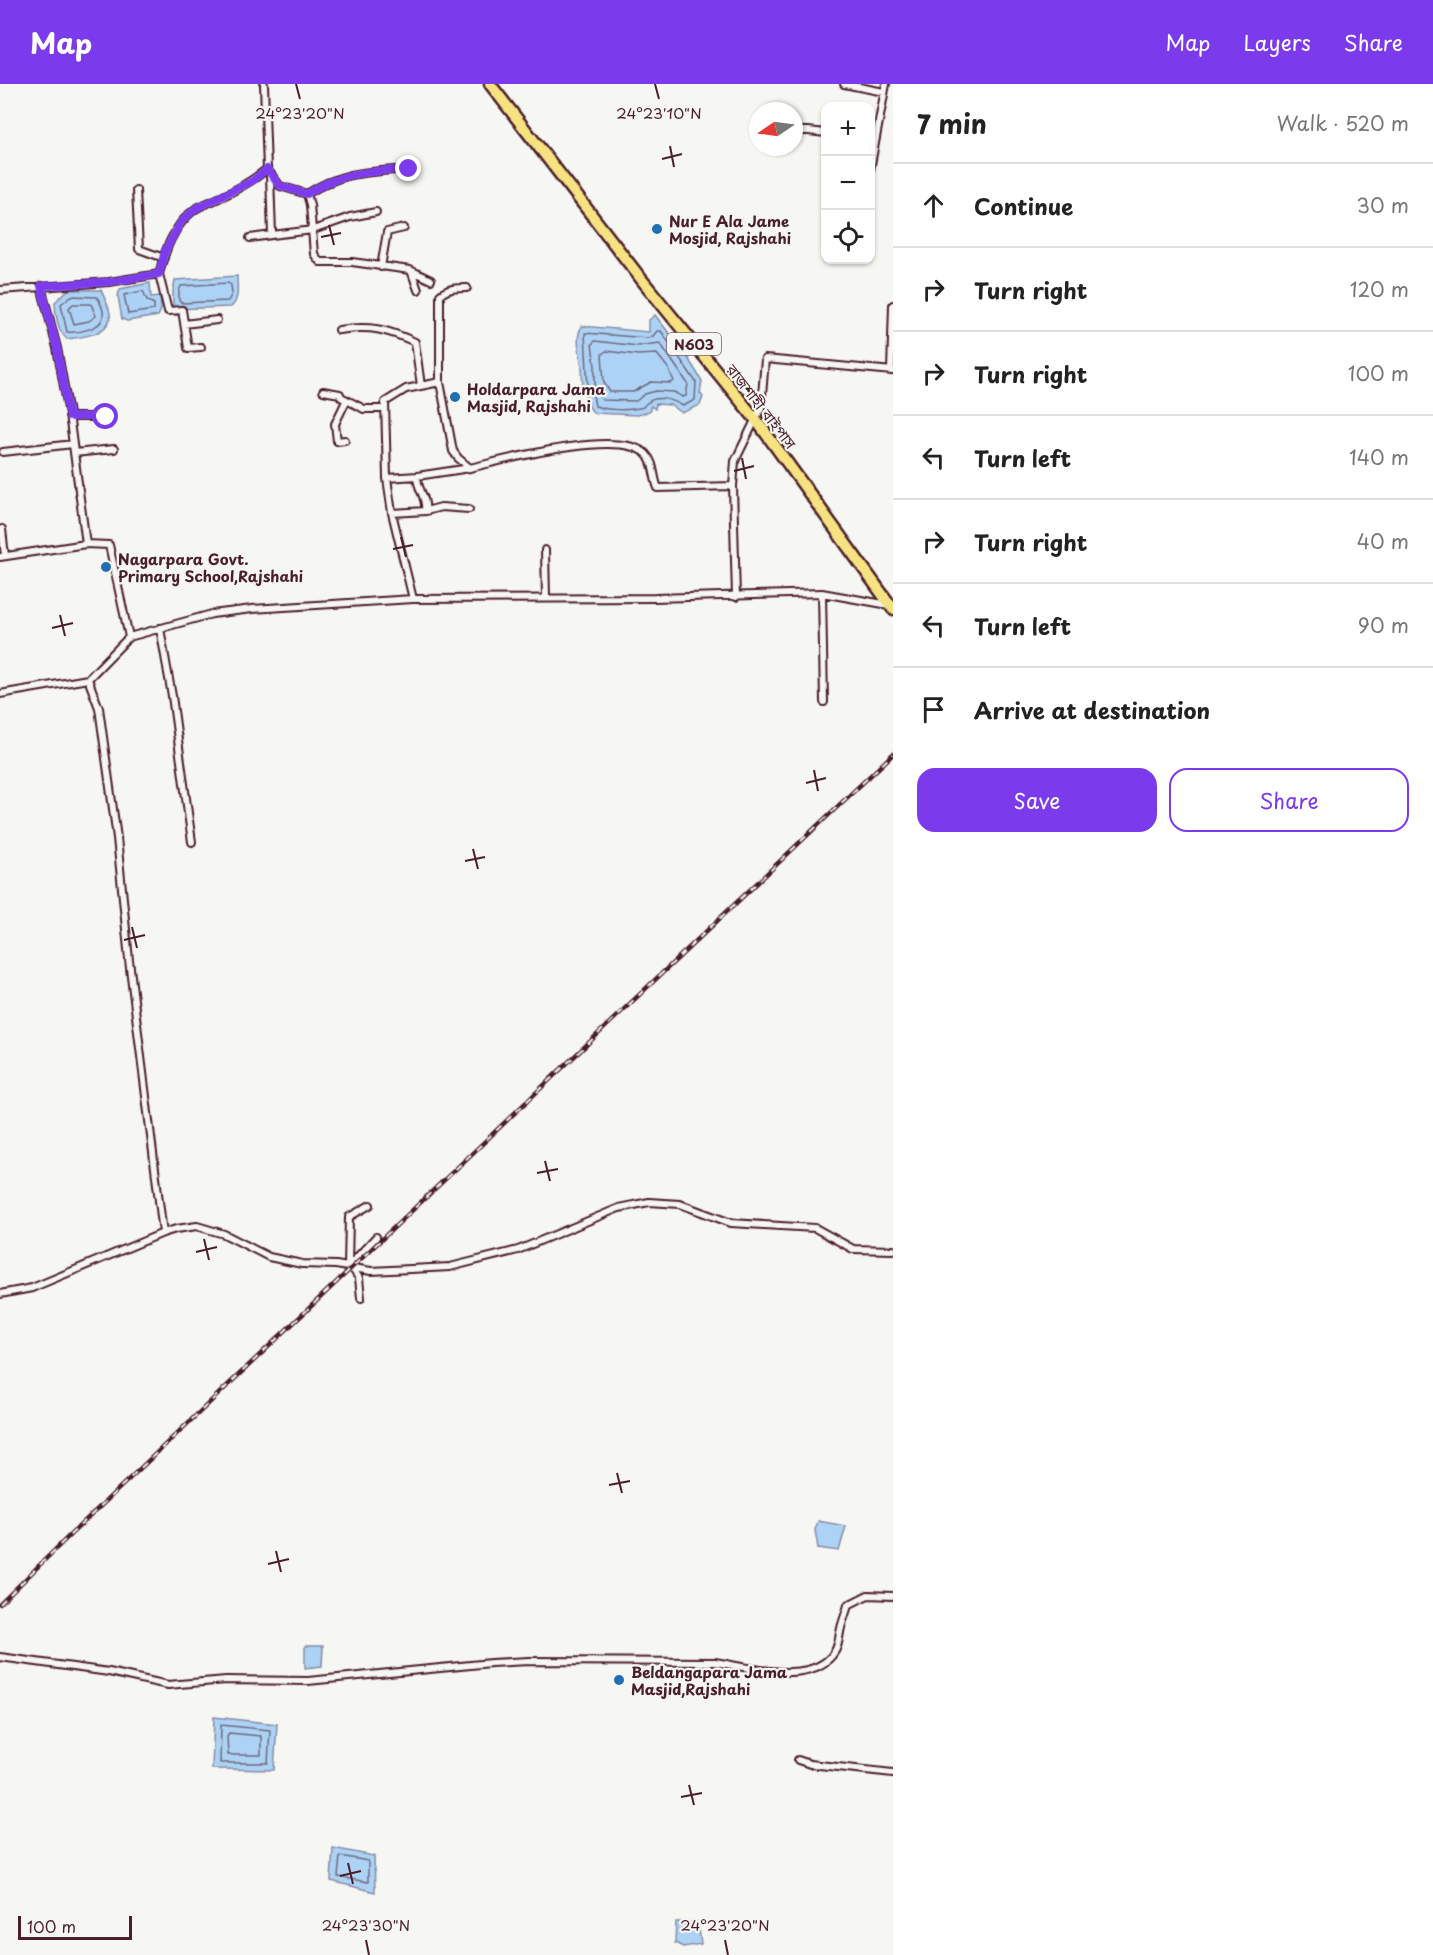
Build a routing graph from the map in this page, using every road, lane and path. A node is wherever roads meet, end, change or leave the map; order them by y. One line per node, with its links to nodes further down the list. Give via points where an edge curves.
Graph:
1 (264, 84): 10 (street)
2 (490, 84): 40 (highway, রাজশাহী বাইপাস / N603)
3 (844, 84): 5 (street)
4 (886, 84): 5 (street)
5 (884, 92): 7 (street)
6 (803, 131): 8 (street)
7 (875, 132)
8 (821, 133)
9 (409, 169): 12 (street, via 339,177)
10 (268, 172): 12 (street, via 280,186); 16 (street); 18 (street, via 195,209 171,237)
11 (136, 190): 18 (street, via 139,249)
12 (307, 194): 15 (street)
13 (376, 212): 15 (street)
14 (404, 228): 19 (street, via 387,232)
15 (313, 230): 16 (street); 19 (street, via 314,254 320,262)
16 (272, 234): 17 (street)
17 (250, 238)
18 (164, 258): 21 (street)
19 (381, 267): 20 (street)
20 (410, 270): 22 (street); 26 (street)
21 (159, 274): 23 (street); 29 (street, via 168,311 182,310)
22 (431, 280)
23 (41, 286): 25 (street); 38 (street)
24 (467, 288): 33 (street, via 454,288 440,295)
25 (0, 290)
26 (417, 290)
27 (893, 305): 32 (street)
28 (217, 320): 29 (street)
29 (184, 324): 31 (street, via 188,348)
30 (339, 330): 34 (street, via 362,326 388,330 415,342)
31 (201, 347)
32 (892, 371): 40 (street, via 765,359)
33 (440, 381): 34 (street); 46 (street, via 453,451)
34 (421, 386): 37 (street, via 406,389 385,402)
35 (323, 392): 36 (street, via 339,394)
36 (346, 401): 37 (street, via 364,409); 41 (street, via 336,424 337,441)
37 (386, 409): 48 (street)
38 (69, 417): 39 (street); 42 (street)
39 (106, 417)
40 (757, 421): 49 (street, via 735,461); 61 (highway, রাজশাহী বাইপাস / N603)
41 (345, 440)
42 (72, 444): 44 (street); 45 (street)
43 (114, 449): 45 (street)
44 (3, 452)
45 (74, 453): 54 (street)
46 (470, 468): 47 (street); 49 (street, via 551,448 606,444 645,453 658,488)
47 (417, 476): 48 (street); 51 (street, via 417,486 426,498)
48 (387, 478): 52 (street)
49 (733, 486): 58 (street)
50 (469, 509): 51 (street, via 441,507)
51 (425, 511): 52 (street)
52 (392, 513): 59 (street)
53 (0, 530): 56 (street)
54 (86, 544): 56 (street); 63 (street, via 109,545)
55 (544, 550): 60 (street)
56 (3, 556)
57 (822, 593): 58 (street); 61 (street); 66 (street)
58 (736, 597): 60 (street)
59 (413, 598): 60 (street); 62 (street, via 212,614)
60 (546, 598)
61 (892, 607)
62 (160, 628): 63 (street); 67 (street)
63 (129, 637): 64 (street)
64 (88, 679): 65 (street); 69 (street, via 99,708 117,838)
65 (0, 694)
66 (824, 702)
67 (192, 842)
68 (370, 1205): 72 (street, via 349,1217)
69 (163, 1233): 72 (street, via 197,1226 224,1234 269,1257); 73 (street, via 32,1288)
70 (376, 1237): 72 (street)
71 (893, 1250): 72 (street, via 853,1249 815,1228 731,1223 680,1204 649,1202 619,1208 518,1250 450,1267 371,1271)
72 (350, 1268): 74 (street, via 359,1278)
73 (0, 1294)
74 (361, 1298)
75 (893, 1596): 76 (street, via 868,1595 848,1605 836,1650 806,1671 764,1672 715,1662 529,1661 308,1681 226,1680 168,1686 109,1672)
76 (0, 1657)
77 (798, 1760): 78 (street)
78 (893, 1773)

